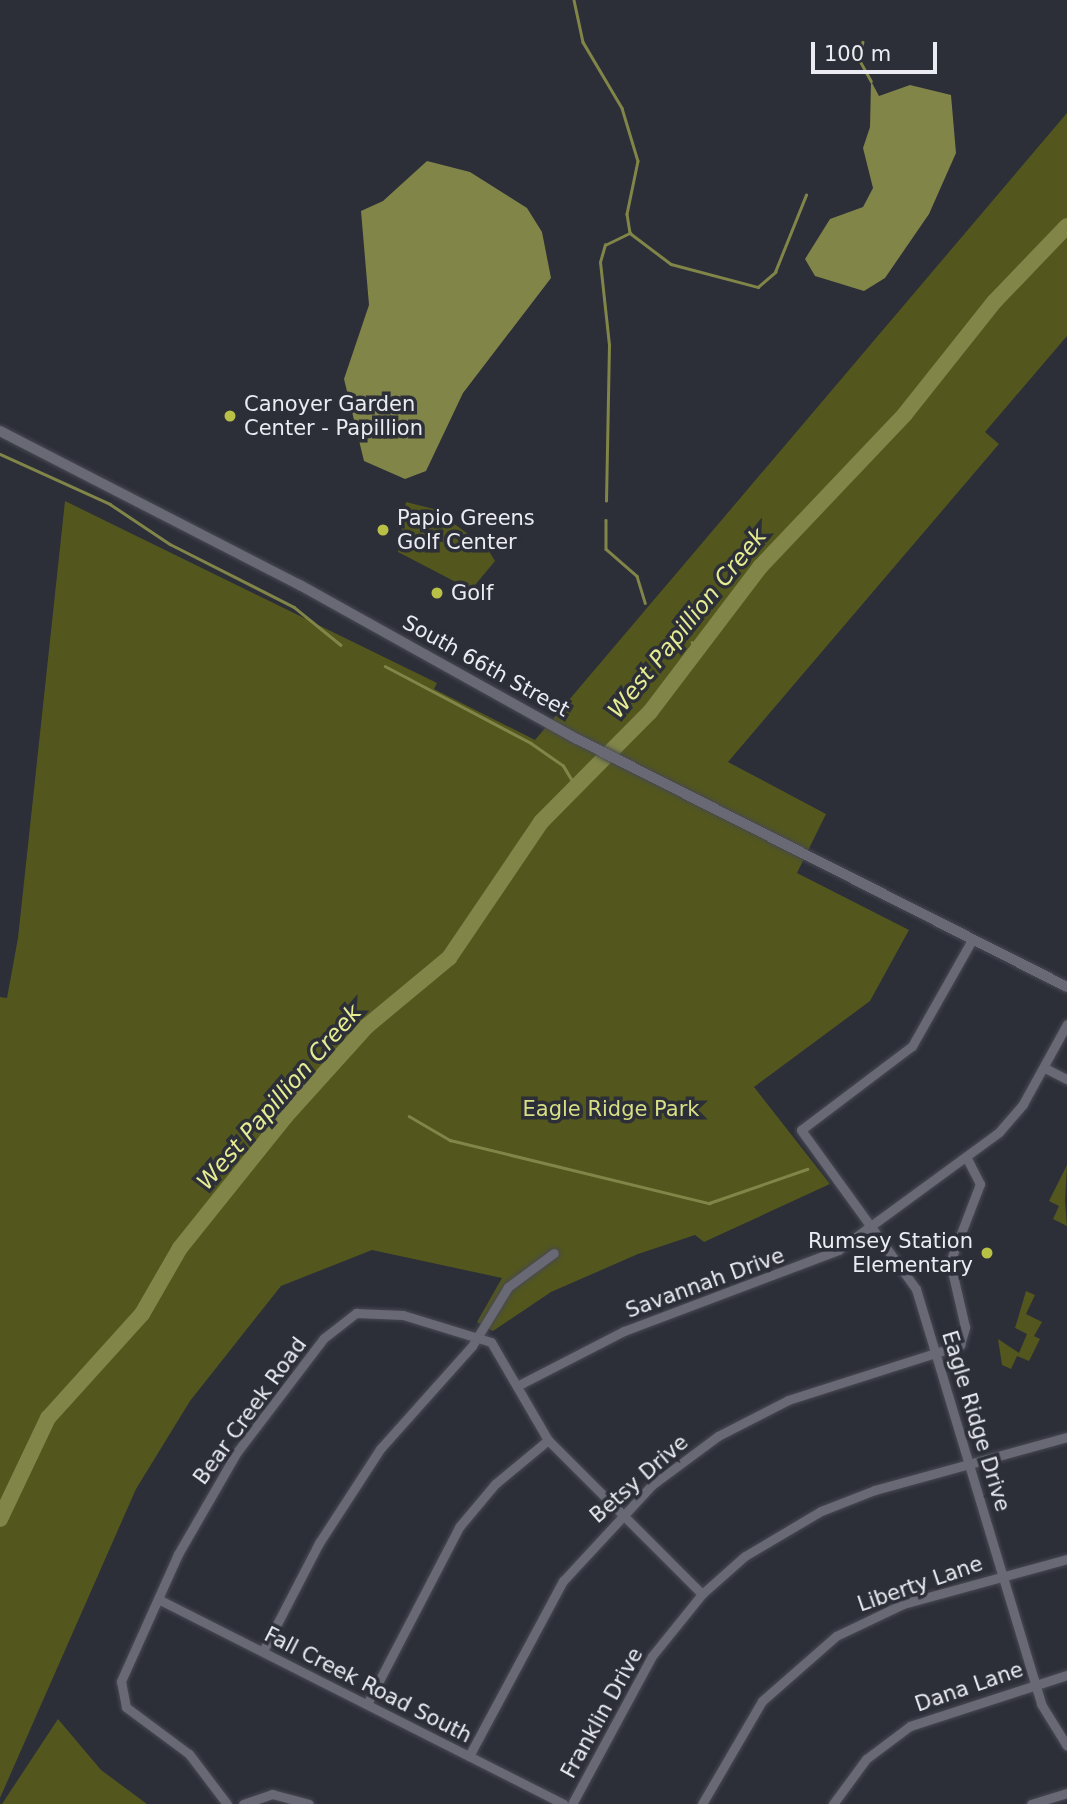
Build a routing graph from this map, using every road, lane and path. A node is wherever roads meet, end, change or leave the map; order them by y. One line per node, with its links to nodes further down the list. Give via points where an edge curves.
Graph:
1 (0, 431): 2 (street, South 66th Street, via 300,585 638,771)
2 (972, 940): 3 (street, South 66th Street); 8 (street, Eagle Ridge Drive, via 912,1046 801,1130)
3 (1067, 987)
4 (1067, 1024): 5 (street, Savannah Drive)
5 (1045, 1068): 6 (street); 7 (street, Savannah Drive, via 1015,1113)
6 (1067, 1079)
7 (967, 1158): 8 (street, Savannah Drive); 11 (street, Betsy Drive, via 980,1184 950,1262 965,1336 960,1345)
8 (872, 1226): 11 (street, Eagle Ridge Drive, via 916,1289); 12 (street, Savannah Drive, via 801,1266 624,1331)
9 (554, 1253): 10 (street, via 508,1287)
10 (480, 1336): 12 (street, via 501,1354); 20 (street, Bear Creek Road, via 403,1315 356,1313 324,1338 237,1452); 21 (street, via 417,1404 346,1499)
11 (938, 1351): 15 (street, Eagle Ridge Drive); 16 (street, Betsy Drive, via 822,1387 737,1424)
12 (517, 1386): 14 (street)
13 (1067, 1437): 15 (street, Franklin Drive)
14 (548, 1440): 16 (street); 24 (street, via 495,1484 459,1527)
15 (970, 1462): 18 (street, Eagle Ridge Drive); 19 (street, Franklin Drive, via 821,1511 745,1556)
16 (622, 1513): 19 (street); 26 (street, Betsy Drive, via 541,1613)
17 (1067, 1559): 18 (street, Liberty Lane)
18 (1004, 1573): 23 (street, Eagle Ridge Drive); 33 (street, Liberty Lane, via 867,1618 809,1655 747,1721)
19 (702, 1594): 32 (street, Franklin Drive, via 630,1691)
20 (158, 1599): 21 (street, Fall Creek Road South); 28 (street, Bear Creek Road, via 121,1681 122,1700 189,1754)
21 (263, 1651): 24 (street, Fall Creek Road South)
22 (1067, 1675): 23 (street, Dana Lane)
23 (1035, 1683): 25 (street, Eagle Ridge Drive); 34 (street, Dana Lane, via 910,1726 866,1759)
24 (367, 1704): 26 (street, Fall Creek Road South)
25 (1067, 1746)
26 (468, 1756): 31 (street, Fall Creek Road South)
27 (1067, 1793): 35 (street)
28 (228, 1804)
29 (243, 1804): 30 (street, via 272,1794)
30 (309, 1804)
31 (562, 1804)
32 (572, 1804)
33 (702, 1804)
34 (833, 1804)
35 (1031, 1804)

